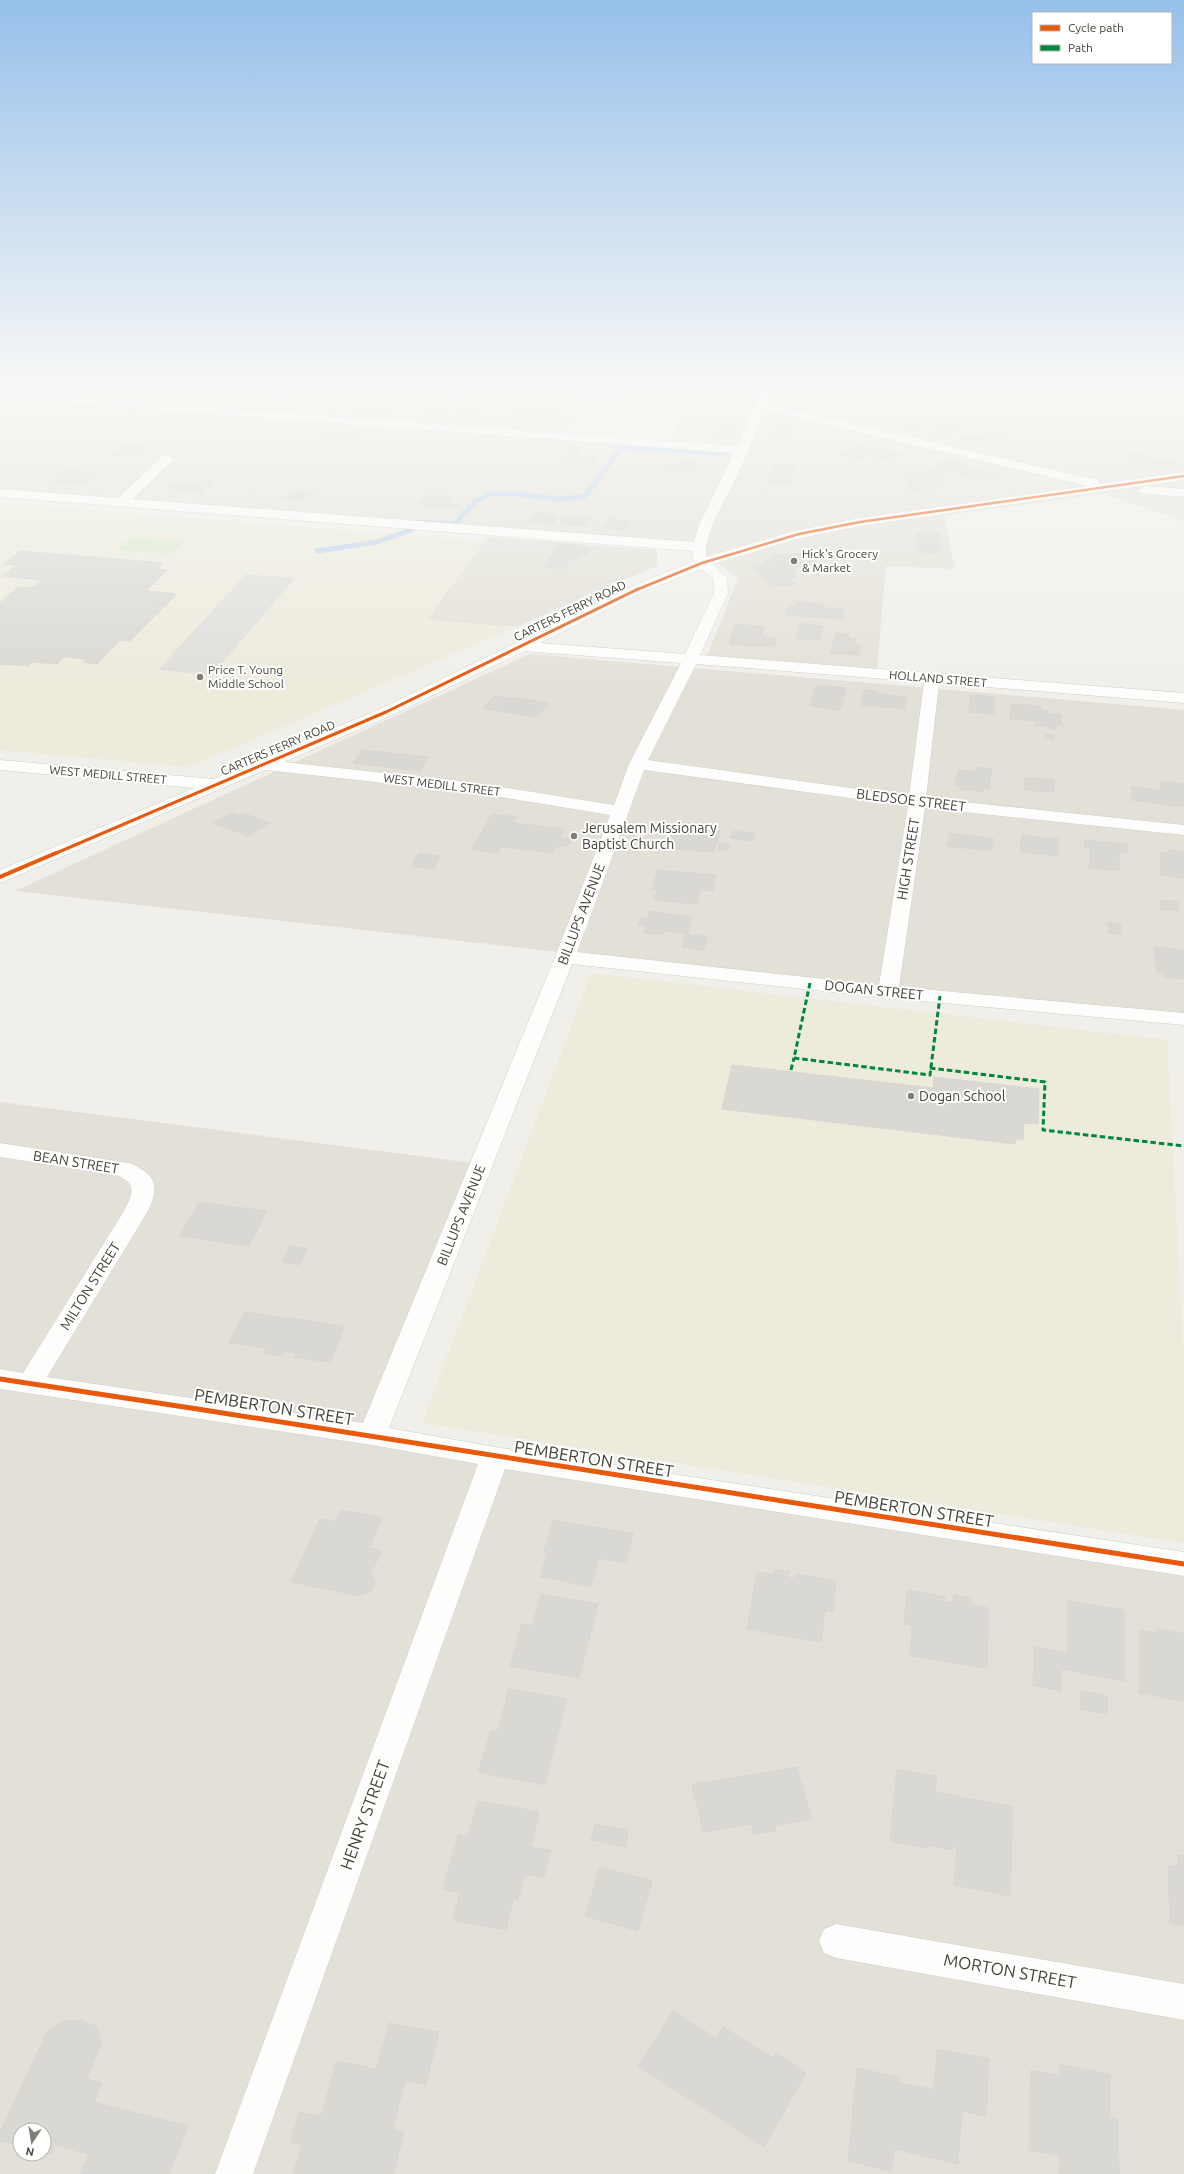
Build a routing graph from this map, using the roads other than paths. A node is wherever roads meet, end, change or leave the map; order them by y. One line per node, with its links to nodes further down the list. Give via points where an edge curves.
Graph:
1 (140, 484): 8 (street)
2 (725, 484): 9 (street, via 707,524)
3 (1101, 484): 5 (street)
4 (1120, 484): 5 (street, CARTERS FERRY ROAD)
5 (1108, 486): 7 (street); 10 (street, CARTERS FERRY ROAD, via 915,512 828,528 773,541)
6 (0, 493): 8 (street)
7 (1184, 493)
8 (122, 502): 9 (street)
9 (700, 547): 10 (street, via 698,553)
10 (702, 563): 11 (street, CARTERS FERRY ROAD, via 638,589); 12 (street, BILLUPS AVENUE, via 721,578 723,586)
11 (522, 646): 12 (street, HOLLAND STREET); 15 (street, CARTERS FERRY ROAD, via 386,712)
12 (691, 659): 13 (street, HOLLAND STREET); 16 (street, BILLUPS AVENUE)
13 (932, 678): 14 (street, HOLLAND STREET); 19 (street, HIGH STREET)
14 (1184, 698)
15 (265, 764): 18 (street, CARTERS FERRY ROAD); 20 (street, WEST MEDILL STREET, via 476,788)
16 (638, 764): 19 (street, BLEDSOE STREET); 20 (street, BILLUPS AVENUE)
17 (0, 765): 18 (street, WEST MEDILL STREET)
18 (216, 784): 22 (street, CARTERS FERRY ROAD)
19 (917, 802): 21 (street, BLEDSOE STREET); 24 (street, HIGH STREET)
20 (619, 811): 23 (street, BILLUPS AVENUE)
21 (1184, 830)
22 (0, 877)
23 (565, 957): 24 (street, DOGAN STREET); 31 (street, BILLUPS AVENUE)
24 (888, 992): 25 (street, DOGAN STREET)
25 (1184, 1019): 26 (street)
26 (1184, 1023)
27 (0, 1150): 28 (street, BEAN STREET, via 122,1168 134,1172)
28 (144, 1186): 30 (street, MILTON STREET, via 144,1195 136,1211)
29 (0, 1379): 30 (street, PEMBERTON STREET)
30 (30, 1383): 31 (street, PEMBERTON STREET)
31 (372, 1435): 32 (street, PEMBERTON STREET)
32 (495, 1457): 33 (street, PEMBERTON STREET); 36 (street, HENRY STREET)
33 (1184, 1564)
34 (836, 1941): 35 (street, MORTON STREET)
35 (1184, 2002)
36 (234, 2174)

